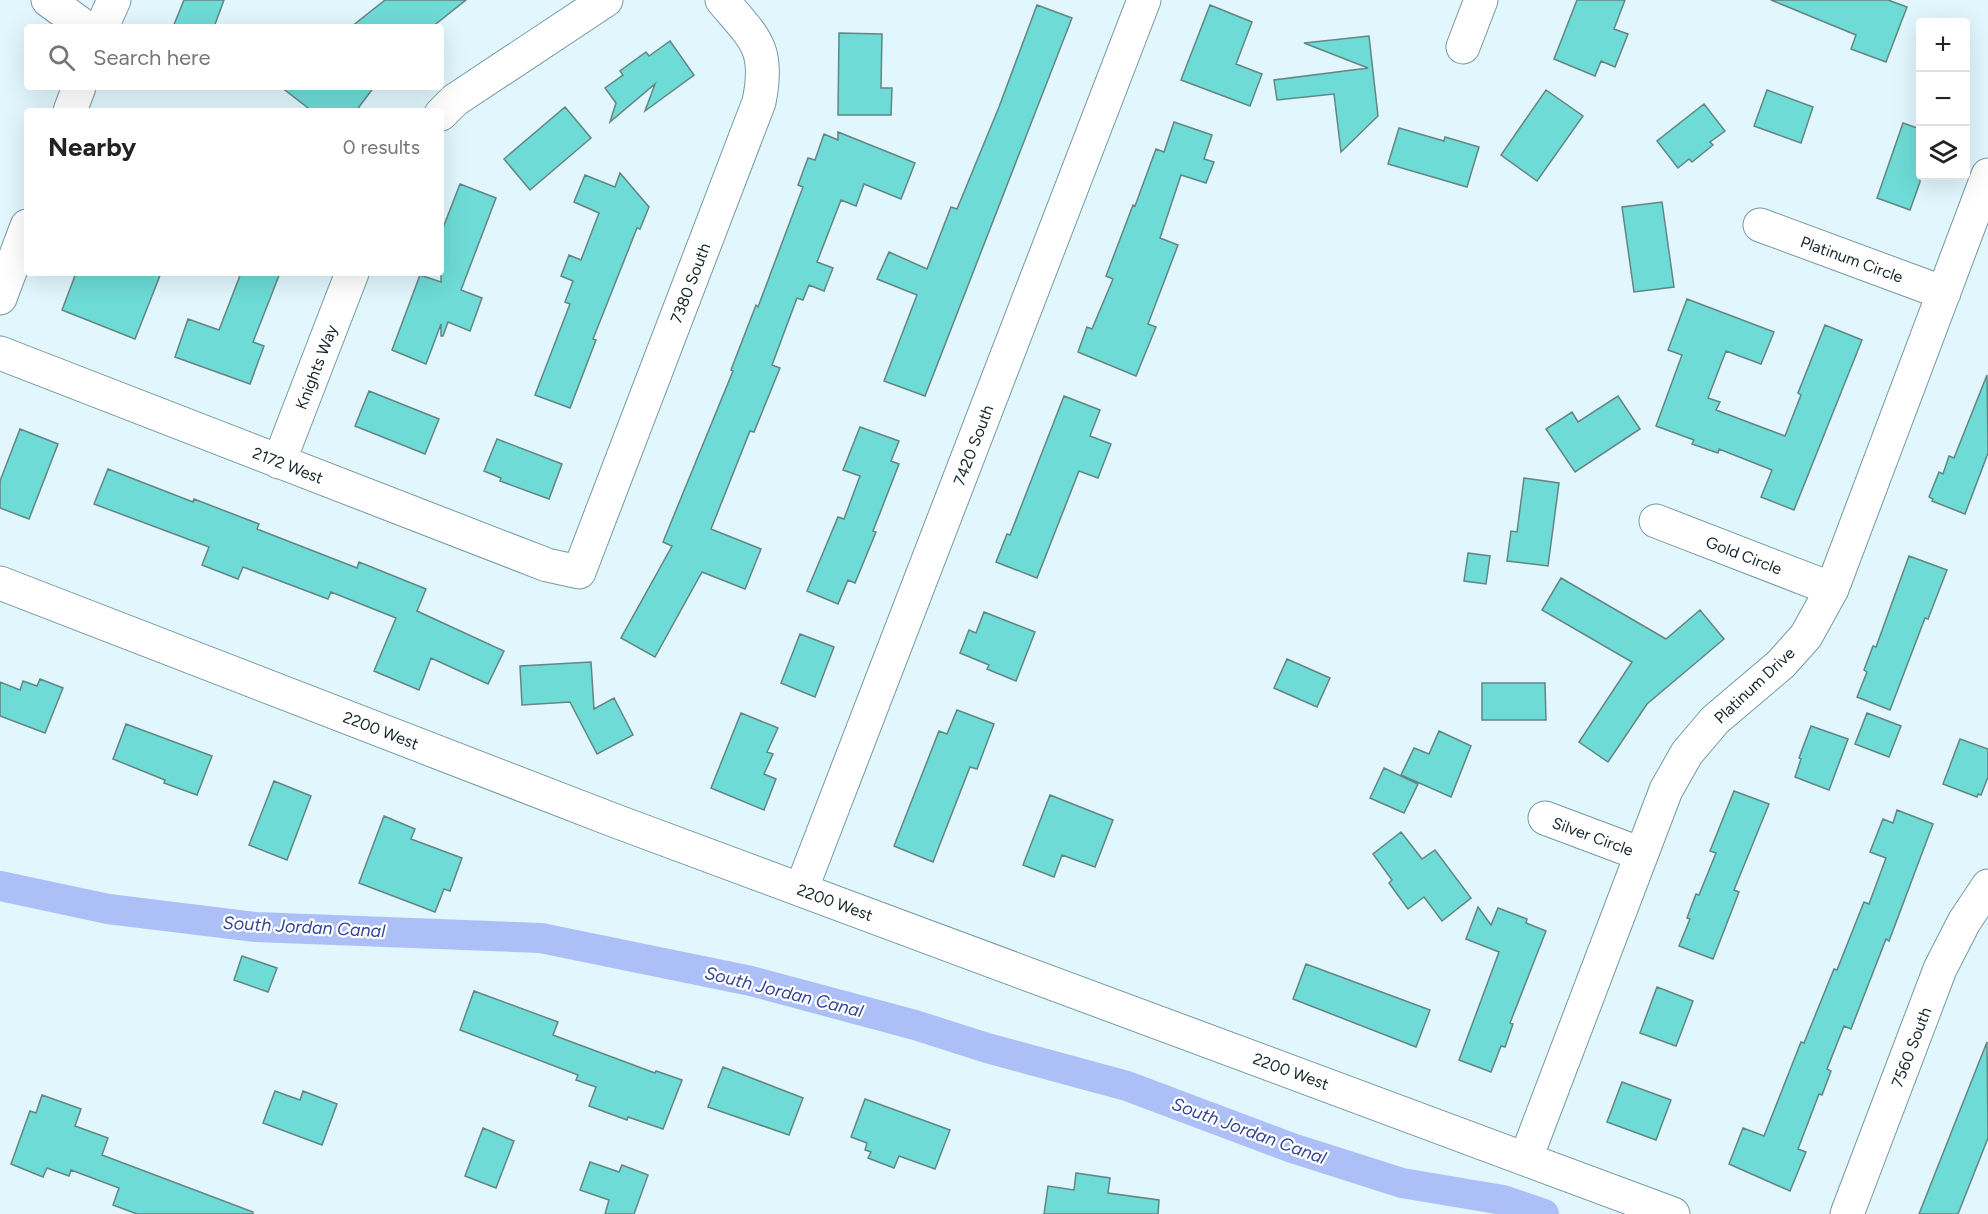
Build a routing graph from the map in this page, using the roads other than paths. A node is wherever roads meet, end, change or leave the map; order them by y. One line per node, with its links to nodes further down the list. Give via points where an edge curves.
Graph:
1 (48, 0): 7 (street)
2 (114, 0): 8 (street)
3 (606, 0): 12 (street)
4 (722, 0): 22 (street, 7380 South, via 755,39 762,54 765,77 759,102)
5 (1144, 0): 28 (street, 7420 South)
6 (1481, 0): 9 (street)
7 (81, 24)
8 (103, 24)
9 (1463, 47)
10 (78, 90): 11 (street)
11 (71, 108)
12 (444, 111)
13 (1988, 175): 17 (street, Platinum Drive)
14 (1760, 225): 17 (street, Platinum Circle)
15 (24, 234): 18 (street)
16 (351, 276): 20 (street, Knights Way)
17 (1944, 293): 24 (street, Platinum Drive)
18 (0, 298)
19 (0, 353): 20 (street, 2172 West)
20 (279, 462): 22 (street, 2172 West, via 547,565)
21 (1656, 521): 24 (street, Gold Circle)
22 (579, 572)
23 (0, 583): 28 (street, 2200 West)
24 (1832, 589): 26 (street, Platinum Drive, via 1806,636 1781,664 1715,720 1687,753 1666,790)
25 (1545, 818): 26 (street, Silver Circle)
26 (1641, 854): 29 (street, Platinum Drive)
27 (1988, 886): 31 (street, 7560 South, via 1940,969)
28 (801, 890): 29 (street, 2200 West)
29 (1526, 1158): 30 (street, 2200 West)
30 (1673, 1214)
31 (1847, 1214)

